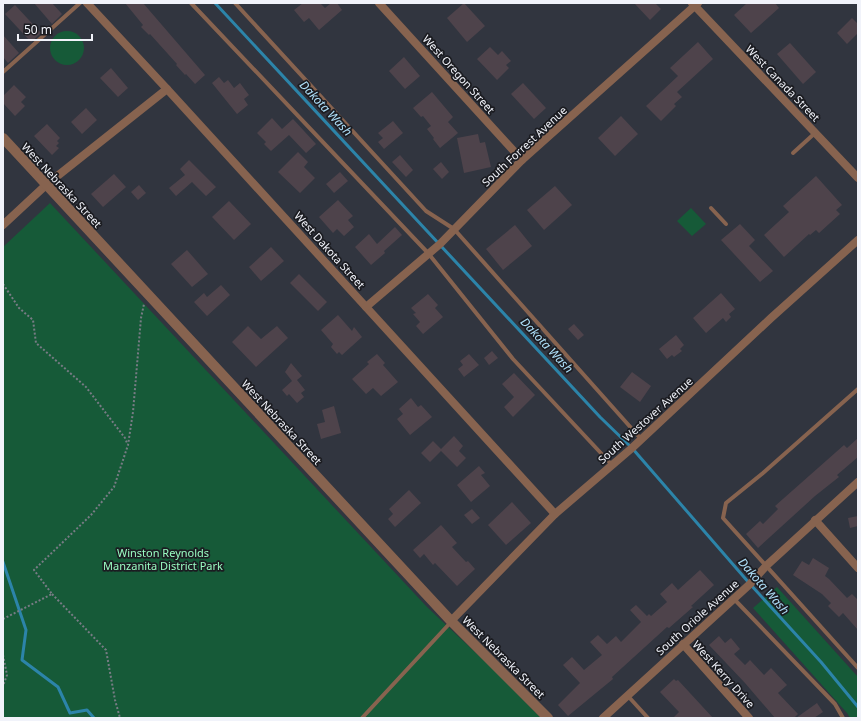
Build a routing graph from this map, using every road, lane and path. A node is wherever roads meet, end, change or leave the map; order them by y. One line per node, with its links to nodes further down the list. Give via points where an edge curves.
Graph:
1 (80, 3): 7 (lane)
2 (87, 3): 8 (street, West Dakota Street)
3 (191, 3): 20 (lane)
4 (235, 3): 18 (lane, via 426,210)
5 (379, 3): 12 (street, West Oregon Street)
6 (695, 4): 9 (street, West Canada Street); 12 (street, South Forrest Avenue)
7 (3, 72)
8 (167, 89): 14 (street); 23 (street, West Dakota Street)
9 (815, 133): 11 (lane); 13 (street, West Canada Street)
10 (3, 138): 14 (street, West Nebraska Street)
11 (793, 153)
12 (522, 160): 18 (street, South Forrest Avenue)
13 (858, 178)
14 (46, 185): 17 (street); 22 (street, West Nebraska Street)
15 (711, 208): 16 (lane)
16 (726, 224)
17 (3, 225)
18 (454, 229): 20 (street, South Forrest Avenue); 25 (lane)
19 (858, 240): 25 (street, South Westover Avenue)
20 (428, 254): 23 (street, South Forrest Avenue); 27 (lane, via 512,358)
21 (3, 284): 26 (path, via 19,308 33,320 36,342 86,388 126,438)
22 (147, 295): 26 (path, via 141,318); 36 (street, West Nebraska Street)
23 (366, 306): 29 (street, West Dakota Street)
24 (858, 389): 31 (lane, via 726,503 722,518)
25 (641, 439): 27 (street, South Westover Avenue)
26 (128, 445): 33 (path, via 114,486 91,515 34,570)
27 (612, 465): 29 (street, South Westover Avenue)
28 (858, 482): 30 (street, South Oriole Avenue)
29 (555, 514): 36 (street, South Westover Avenue)
30 (815, 520): 31 (street, South Oriole Avenue); 32 (street)
31 (766, 566): 34 (street, South Oriole Avenue); 39 (lane)
32 (858, 568)
33 (52, 594): 35 (path); 42 (path, via 106,650)
34 (734, 598): 37 (street, South Oriole Avenue); 48 (lane, via 835,704)
35 (3, 619)
36 (451, 621): 43 (lane); 44 (street, West Nebraska Street)
37 (683, 644): 41 (street, South Oriole Avenue); 47 (street, West Kerry Drive)
38 (3, 655): 40 (path, via 7,675)
39 (858, 668)
40 (3, 686)
41 (627, 696): 45 (street, South Oriole Avenue); 46 (lane)
42 (120, 718)
43 (362, 718)
44 (548, 718)
45 (603, 718)
46 (648, 718)
47 (749, 718)
48 (843, 718)

